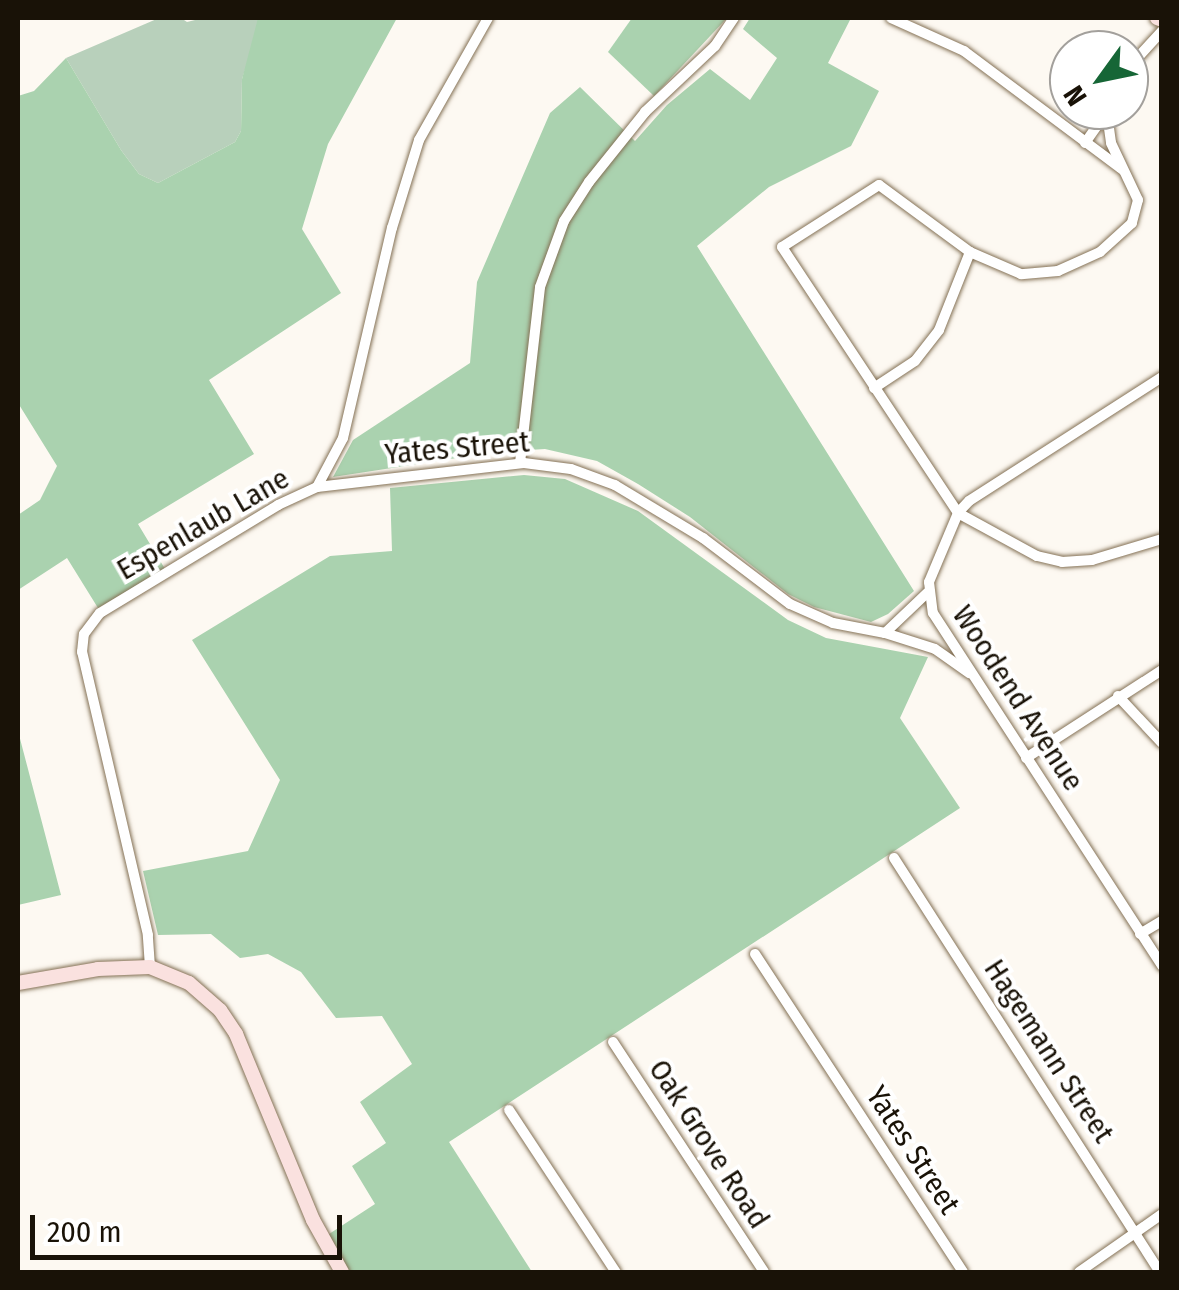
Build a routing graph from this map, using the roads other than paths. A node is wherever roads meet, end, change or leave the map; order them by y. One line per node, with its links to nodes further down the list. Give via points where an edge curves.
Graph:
1 (488, 18): 12 (street, Espenlaub Lane, via 420,140 392,228 343,438)
2 (734, 18): 11 (street, via 715,46 645,112 564,222 540,287)
3 (891, 18): 6 (street, via 964,51)
4 (1093, 130): 6 (street)
5 (1110, 130): 7 (street)
6 (1084, 142): 7 (street)
7 (1124, 170): 8 (street, via 1138,200 1132,223 1100,252 1058,271 1021,274)
8 (970, 252): 10 (street, via 939,330 915,361); 10 (street, via 879,185 782,247)
9 (1162, 377): 13 (street)
10 (874, 388): 13 (street)
11 (520, 464): 12 (street, Yates Street); 16 (street, Yates Street, via 571,469 615,485 702,538 790,604 833,623)
12 (318, 488): 26 (street, Espenlaub Lane, via 100,612 84,634 82,652)
13 (958, 513): 14 (street, via 1037,556 1062,562); 15 (street, Woodend Avenue)
14 (1162, 539)
15 (927, 594): 16 (street); 18 (street, Woodend Avenue)
16 (885, 633): 18 (street, Yates Street, via 934,649)
17 (1162, 670): 19 (street)
18 (974, 676): 21 (street, Woodend Avenue)
19 (1118, 696): 20 (street); 21 (street)
20 (1162, 743)
21 (1026, 758): 24 (street, Woodend Avenue)
22 (894, 858): 32 (street, Hagemann Street)
23 (1162, 921): 24 (street)
24 (1140, 934): 27 (street, Woodend Avenue)
25 (755, 954): 36 (street, Yates Street)
26 (150, 966): 28 (main road); 33 (main road, via 188,983 236,1034 313,1220)
27 (1162, 966)
28 (18, 983)
29 (613, 1042): 35 (street, Oak Grove Road)
30 (509, 1110): 34 (street)
31 (1162, 1214): 32 (street)
32 (1137, 1234): 37 (street); 38 (street, Hagemann Street)
33 (342, 1272)
34 (616, 1272)
35 (764, 1272)
36 (963, 1272)
37 (1079, 1272)
38 (1160, 1272)

